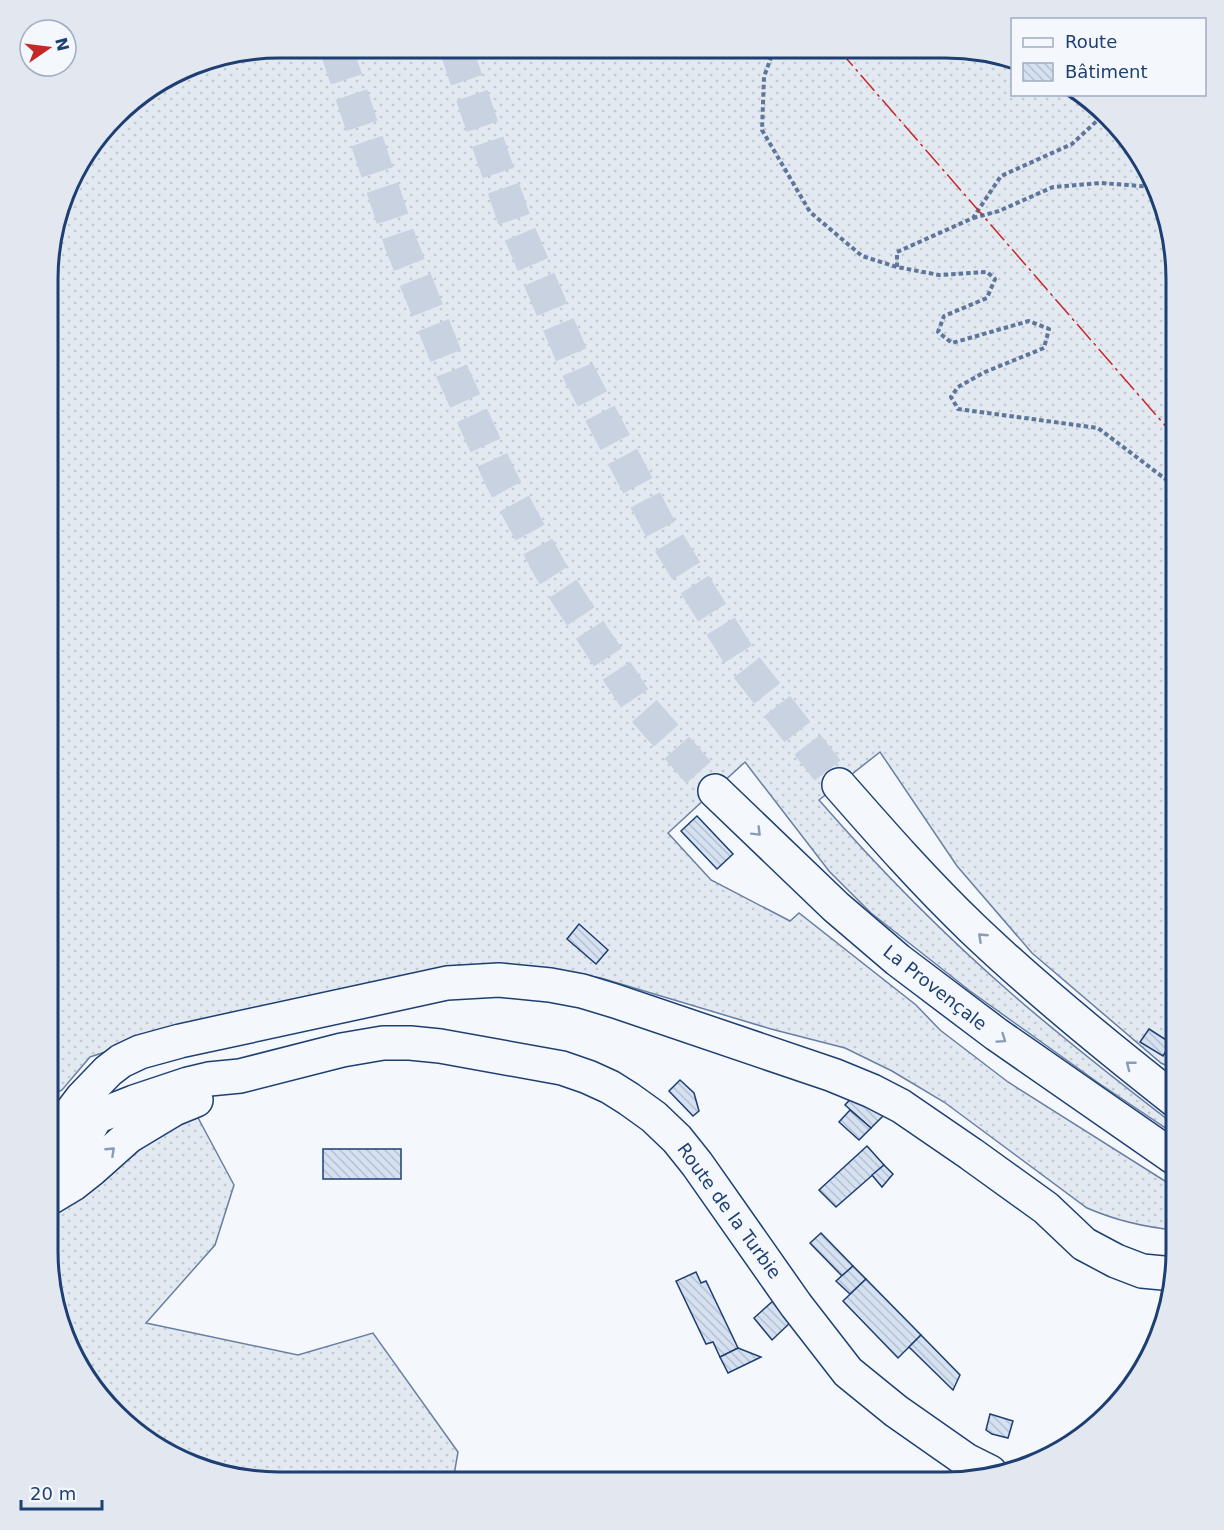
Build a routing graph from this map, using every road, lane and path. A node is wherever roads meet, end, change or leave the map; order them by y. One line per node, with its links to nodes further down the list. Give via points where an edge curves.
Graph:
1 (771, 58): 5 (path, via 764,78 762,130 810,212 862,256)
2 (1098, 120): 4 (path, via 1072,144 1001,176)
3 (1145, 186): 4 (path, via 1101,183 1053,188)
4 (973, 218): 5 (path, via 897,252)
5 (897, 267): 6 (path, via 939,275 987,272 995,279 987,298 944,316 938,332 952,343 1029,321 1049,329 1044,348 958,387 951,397 958,409 1098,428)
6 (1166, 479)
7 (839, 784): 11 (main road, one-way to 7, via 972,928 916,872)
8 (715, 791): 15 (main road, La Provençale, one-way to 15, via 836,907 898,960 996,1034)
9 (180, 1041): 12 (main road, via 127,1080); 13 (main road, via 140,1052 108,1071 82,1098); 18 (main road, via 447,983 499,980 582,991 872,1091 924,1120)
10 (240, 1076): 12 (main road, Route de la Turbie, via 188,1084); 17 (main road, Route de la Turbie, one-way to 10, via 129,1136); 21 (main road, Route de la Turbie, via 342,1050 410,1043 562,1068 610,1087 654,1117 698,1164 848,1372 896,1411)
11 (1166, 1093)
12 (96, 1117): 14 (main road, Route de la Turbie); 16 (main road)
13 (58, 1135)
14 (58, 1142)
15 (1166, 1152)
16 (58, 1177)
17 (58, 1193)
18 (1046, 1208): 19 (main road, via 1134,1246); 20 (main road, via 1084,1244 1142,1271)
19 (1166, 1253)
20 (1164, 1273)
21 (982, 1468)

